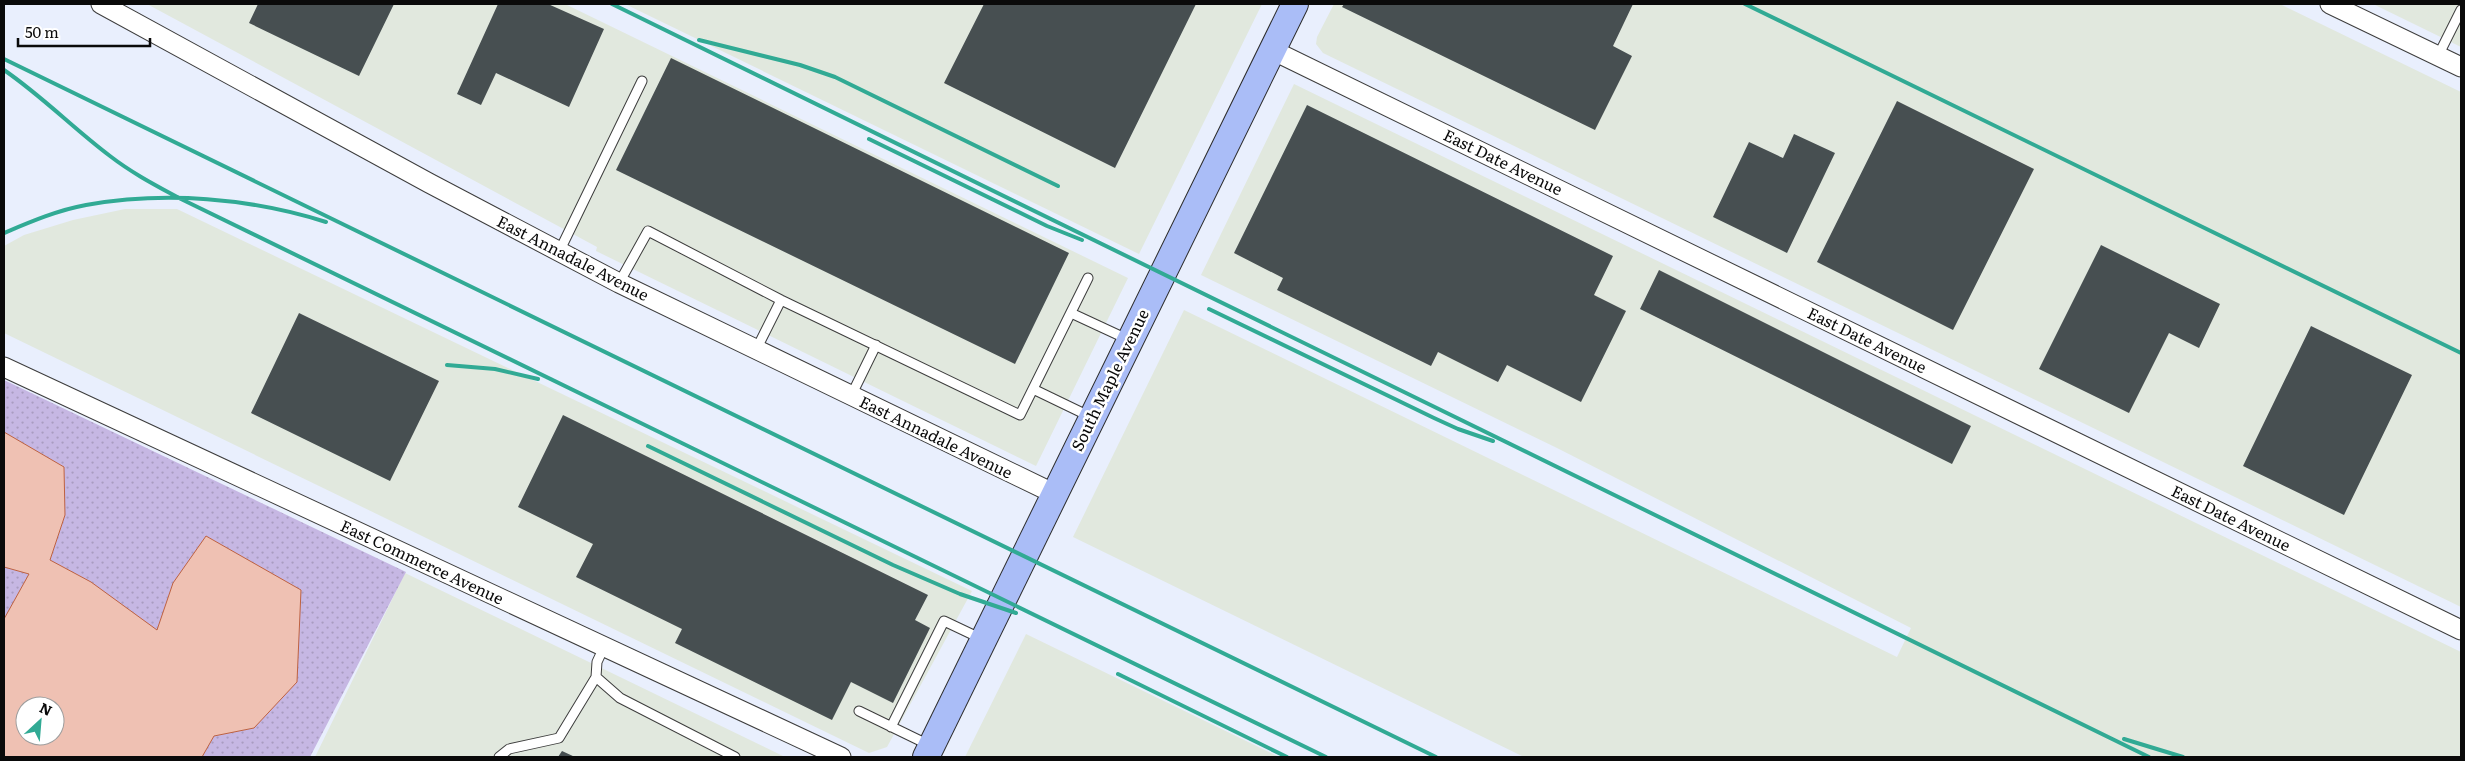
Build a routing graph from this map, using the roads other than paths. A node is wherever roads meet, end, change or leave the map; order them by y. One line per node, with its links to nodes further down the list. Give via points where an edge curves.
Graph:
1 (101, 4): 9 (street, East Annadale Avenue)
2 (1294, 4): 5 (street, South Maple Avenue)
3 (2330, 4): 6 (street)
4 (2461, 10): 6 (lane)
5 (1272, 50): 14 (street, South Maple Avenue); 22 (street, East Date Avenue)
6 (2438, 56): 7 (street)
7 (2461, 67)
8 (642, 81): 9 (lane)
9 (559, 252): 11 (street, East Annadale Avenue)
10 (1088, 278): 13 (lane)
11 (619, 283): 12 (lane, via 648,231); 16 (street, East Annadale Avenue)
12 (781, 300): 15 (lane); 16 (lane)
13 (1071, 313): 14 (lane); 18 (lane)
14 (1130, 341): 20 (street, South Maple Avenue)
15 (876, 345): 18 (lane, via 1020,415); 19 (lane)
16 (756, 350): 19 (street, East Annadale Avenue)
17 (4, 368): 24 (street, East Commerce Avenue)
18 (1033, 389): 20 (lane)
19 (851, 396): 21 (street, East Annadale Avenue)
20 (1092, 418): 21 (street, South Maple Avenue)
21 (1054, 494): 23 (street, South Maple Avenue)
22 (2461, 630)
23 (983, 640): 27 (lane, via 944,621); 28 (street, South Maple Avenue)
24 (604, 647): 25 (lane, via 597,662); 31 (street, East Commerce Avenue)
25 (596, 677): 29 (lane, via 560,738 509,749); 30 (lane, via 620,698)
26 (859, 712): 27 (lane)
27 (891, 727): 28 (lane)
28 (929, 752)
29 (499, 757)
30 (735, 757)
31 (841, 757)

